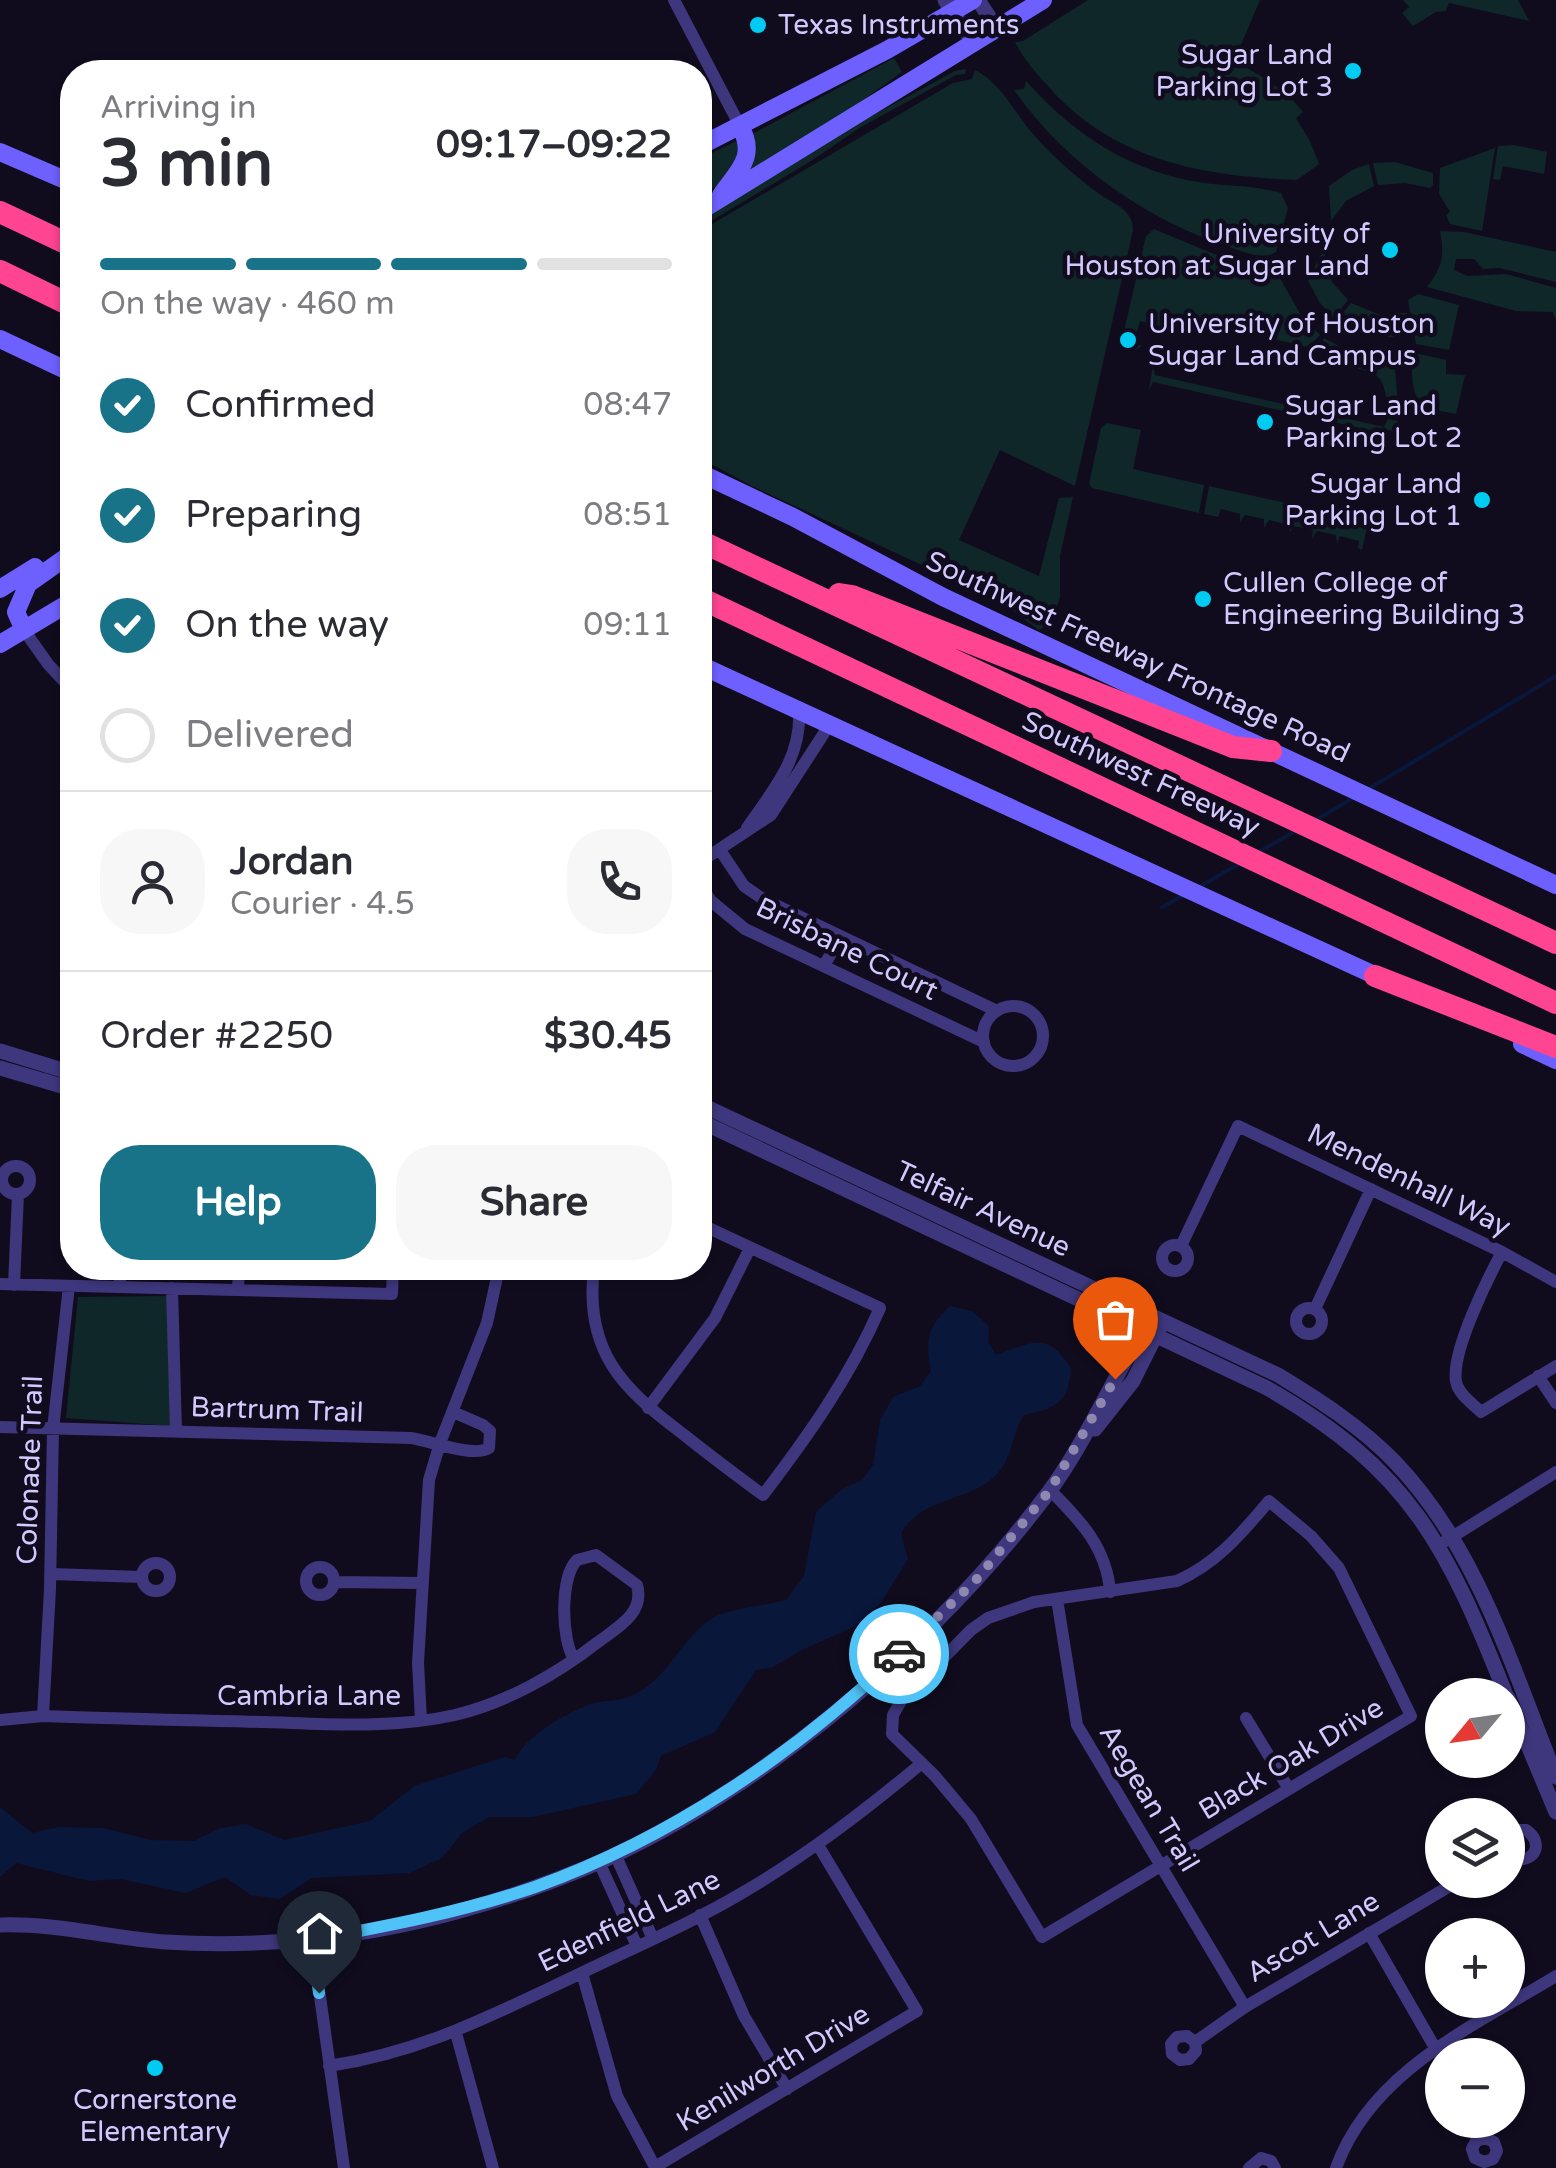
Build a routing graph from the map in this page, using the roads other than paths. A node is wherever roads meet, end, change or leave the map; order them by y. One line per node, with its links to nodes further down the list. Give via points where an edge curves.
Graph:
1 (674, 0): 7 (street)
2 (976, 0): 4 (main road); 5 (street)
3 (1043, 0): 5 (main road)
4 (949, 6): 6 (street); 9 (main road, via 888,50)
5 (997, 29): 6 (main road)
6 (974, 44): 13 (main road)
7 (705, 60)
8 (712, 73): 9 (street)
9 (740, 126): 10 (main road); 13 (main road, via 748,140 746,158)
10 (712, 140)
11 (0, 152): 12 (main road)
12 (60, 178)
13 (718, 200): 14 (main road)
14 (712, 204)
15 (0, 212): 16 (highway)
16 (60, 240)
17 (0, 271): 18 (highway)
18 (60, 300)
19 (0, 339): 20 (main road)
20 (60, 367)
21 (712, 479): 35 (main road, Southwest Freeway Frontage Road)
22 (712, 547): 25 (highway, Southwest Freeway)
23 (60, 550): 26 (main road)
24 (60, 562): 29 (main road, via 24,589 16,612)
25 (800, 588): 35 (highway, via 852,596 1233,747); 42 (highway, Southwest Freeway)
26 (0, 589)
27 (712, 604): 45 (highway, Southwest Freeway)
28 (60, 608): 29 (main road)
29 (24, 630): 30 (main road); 32 (street)
30 (0, 644)
31 (712, 670): 33 (main road)
32 (60, 677)
33 (799, 710): 34 (main road); 36 (street, via 794,752)
34 (830, 724): 36 (street, via 782,801); 44 (main road)
35 (1281, 756): 39 (main road, Southwest Freeway Frontage Road)
36 (742, 834): 37 (street)
37 (720, 850): 38 (street); 41 (street, Brisbane Court, via 744,886)
38 (712, 855)
39 (1556, 885)
40 (712, 900): 43 (street, Brisbane Court, via 745,929)
41 (840, 937): 43 (street); 46 (street, Brisbane Court)
42 (1556, 943)
43 (824, 966): 47 (street, Brisbane Court)
44 (1376, 976): 48 (highway); 50 (main road)
45 (1556, 1002)
46 (997, 1011): 47 (street, via 984,1026); 47 (street, Brisbane Court, via 1016,1006 1033,1014 1042,1030 1040,1050 1027,1063 1007,1066 990,1056)
47 (984, 1042)
48 (1556, 1047)
49 (0, 1051): 52 (street)
50 (1556, 1060)
51 (0, 1068): 53 (street)
52 (60, 1069)
53 (60, 1086)
54 (712, 1110): 74 (street, Telfair Avenue)
55 (712, 1126): 74 (street, Telfair Avenue)
56 (1371, 1190): 59 (street, Mendenhall Way, via 1238,1126); 61 (street, Mendenhall Way); 73 (street)
57 (18, 1194): 68 (street)
58 (712, 1230): 60 (street)
59 (1180, 1246)
60 (750, 1248): 78 (street, via 715,1318); 78 (street, via 880,1308 835,1397 763,1495)
61 (1502, 1252): 67 (street, Mendenhall Way); 76 (street, via 1471,1318 1456,1370 1458,1388 1481,1412)
62 (120, 1280): 70 (street)
63 (238, 1280): 72 (street)
64 (393, 1280): 72 (street, via 392,1294)
65 (496, 1280): 79 (street)
66 (593, 1280): 78 (street, via 600,1341 620,1380)
67 (1556, 1282)
68 (7, 1284): 69 (street)
69 (69, 1286): 70 (street); 81 (street, Colonade Trail)
70 (120, 1287): 71 (street)
71 (172, 1288): 72 (street); 82 (street)
72 (238, 1290)
73 (1315, 1308)
74 (1152, 1325): 85 (street); 86 (street, Telfair Avenue, via 1278,1376 1338,1413 1415,1484)
75 (1556, 1366): 76 (street)
76 (1538, 1376): 77 (street)
77 (1556, 1404)
78 (648, 1408)
79 (452, 1412): 83 (street); 83 (street, Bartrum Trail, via 490,1431 490,1448 472,1452)
80 (0, 1427): 81 (street, Bartrum Trail)
81 (53, 1428): 82 (street, Bartrum Trail); 87 (street, Colonade Trail)
82 (176, 1432): 83 (street, Bartrum Trail)
83 (440, 1443): 90 (street, via 429,1480)
84 (1556, 1472): 86 (street)
85 (1050, 1490): 91 (street, via 1093,1538); 106 (street, via 976,1580 828,1716 728,1791)
86 (1446, 1541): 94 (street, Telfair Avenue); 101 (street, Telfair Avenue, via 1484,1596)
87 (51, 1574): 88 (street); 95 (street, Colonade Trail)
88 (142, 1577)
89 (335, 1582): 90 (street)
90 (422, 1583): 98 (street)
91 (1110, 1592): 92 (street); 102 (street, Black Oak Drive, via 1196,1572 1231,1546 1269,1501 1318,1543 1338,1568 1411,1716)
92 (1057, 1598): 100 (street, via 1009,1609 971,1630 900,1701 892,1734); 109 (street, Aegean Trail, via 1077,1725)
93 (574, 1658): 93 (street, Cambria Lane, via 564,1635 571,1564 589,1554 603,1557 633,1580 640,1599 632,1615); 98 (street, Cambria Lane, via 488,1705)
94 (1500, 1678)
95 (43, 1716): 97 (street, Cambria Lane); 98 (street, Cambria Lane, via 358,1725)
96 (1246, 1718): 102 (street)
97 (0, 1720)
98 (421, 1720)
99 (1525, 1739): 103 (street, Telfair Avenue)
100 (922, 1763): 105 (street, Edenfield Lane); 109 (street, Black Oak Drive, via 972,1819 1042,1937)
101 (1556, 1777)
102 (1289, 1789): 109 (street, Black Oak Drive)
103 (1556, 1812)
104 (1525, 1830): 107 (street, via 1537,1846)
105 (818, 1845): 111 (street, Edenfield Lane); 126 (street, Kenilworth Drive, via 917,2012)
106 (615, 1854): 108 (street); 114 (street)
107 (1525, 1860)
108 (598, 1862): 115 (street, via 458,1910); 116 (street)
109 (1160, 1866): 119 (street, Aegean Trail)
110 (1429, 1898): 113 (street, Ascot Lane)
111 (700, 1915): 114 (street, Edenfield Lane); 126 (street, via 744,2016)
112 (0, 1925): 115 (street, via 164,1942)
113 (1368, 1933): 119 (street, Ascot Lane); 121 (street)
114 (653, 1939): 116 (street, Edenfield Lane)
115 (312, 1940): 125 (street)
116 (637, 1946): 117 (street, Edenfield Lane)
117 (582, 1973): 120 (street, Edenfield Lane); 129 (street, via 617,2096)
118 (1555, 1977): 122 (street)
119 (1244, 2007): 123 (street, Ascot Lane)
120 (456, 2033): 125 (street, Edenfield Lane, via 407,2051); 128 (street)
121 (1430, 2038)
122 (1463, 2038)
123 (1194, 2042)
124 (1425, 2062): 132 (street, via 1374,2102)
125 (329, 2066): 127 (street)
126 (787, 2089): 129 (street, Kenilworth Drive)
127 (344, 2168)
128 (492, 2168)
129 (655, 2168)
130 (1249, 2168): 131 (street, via 1260,2158)
131 (1275, 2168)
132 (1336, 2168)

